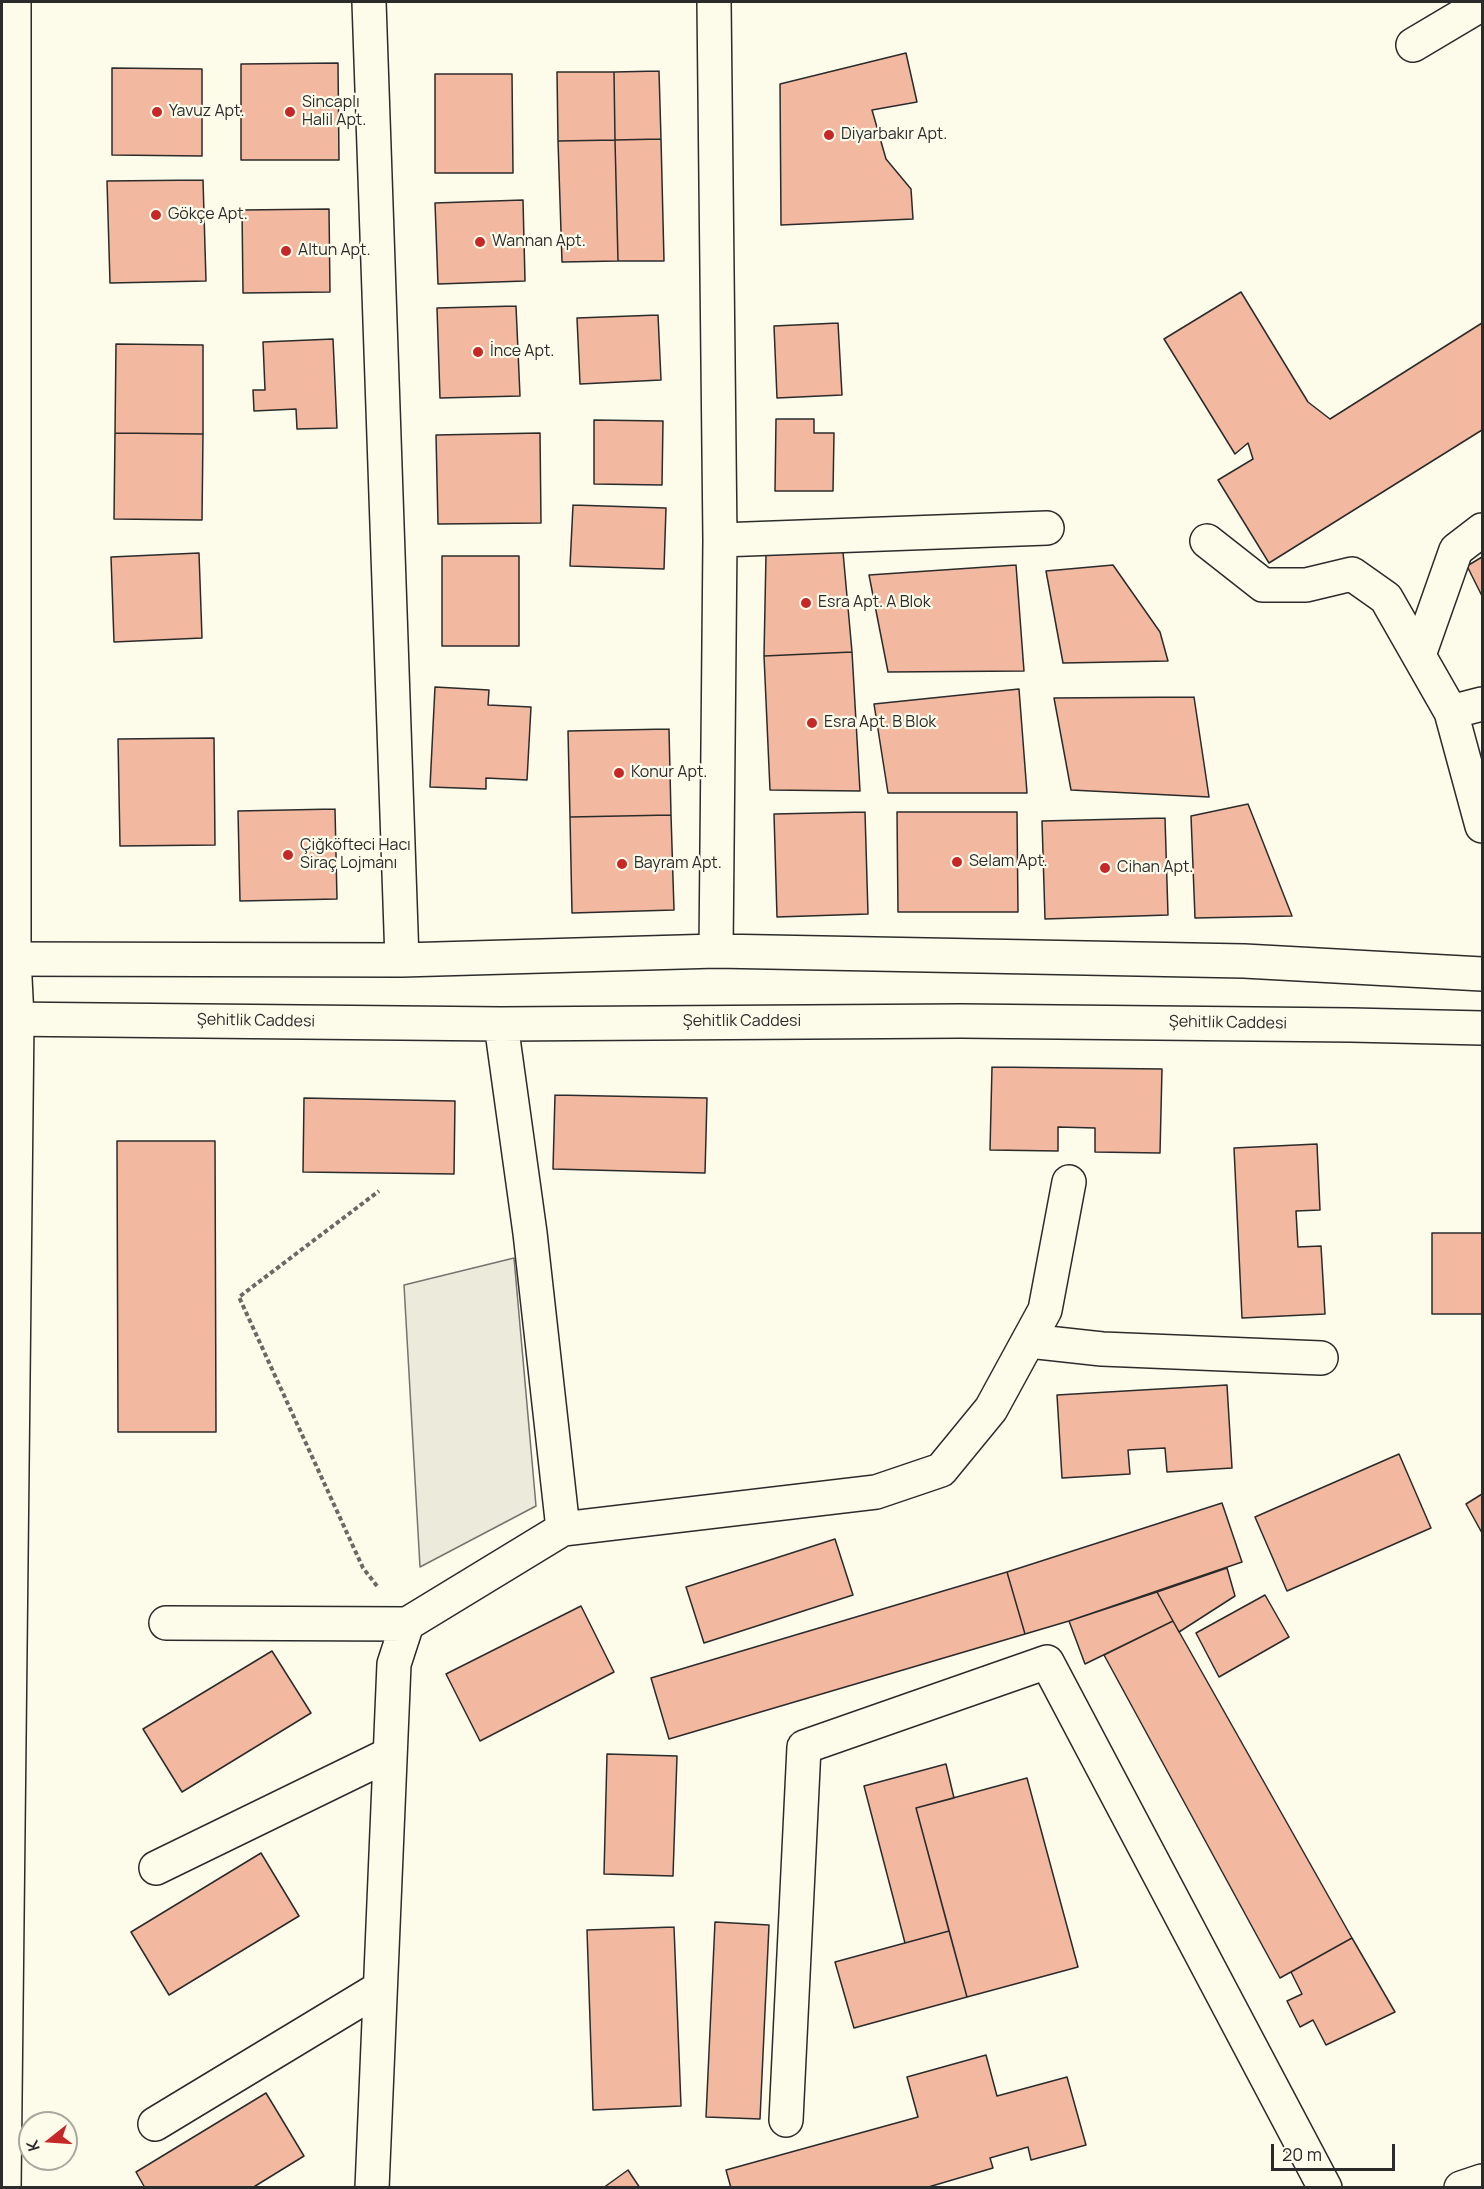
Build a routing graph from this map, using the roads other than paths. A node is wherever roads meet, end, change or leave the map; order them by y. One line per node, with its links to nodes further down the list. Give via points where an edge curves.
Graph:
1 (14, 2): 15 (street)
2 (369, 2): 16 (street)
3 (714, 2): 8 (street)
4 (1482, 4): 5 (street)
5 (1413, 45)
6 (1047, 528): 8 (street)
7 (1482, 530): 10 (street, via 1456,550)
8 (720, 540): 14 (street)
9 (1207, 541): 10 (street, via 1263,585 1306,585 1352,574 1386,598)
10 (1419, 655): 12 (street)
11 (1482, 704): 12 (street)
12 (1450, 712): 13 (street)
13 (1482, 826)
14 (716, 951): 16 (street); 17 (street, via 1244,962)
15 (8, 958): 16 (street); 18 (street)
16 (402, 960)
17 (1482, 974)
18 (9, 1019): 19 (street, Şehitlik Caddesi); 33 (street)
19 (501, 1024): 20 (street, Şehitlik Caddesi, via 961,1021); 24 (street, via 530,1233)
20 (1482, 1028)
21 (1069, 1182): 22 (street, via 1045,1310)
22 (1029, 1341): 23 (street, via 1102,1349); 24 (street, via 991,1409 941,1470 876,1492)
23 (1321, 1358)
24 (563, 1528): 26 (street)
25 (166, 1623): 26 (street)
26 (407, 1624): 27 (street, via 394,1664)
27 (390, 1754): 28 (street); 29 (street)
28 (156, 1868)
29 (380, 1988): 31 (street); 34 (street)
30 (786, 2120): 35 (street, via 804,1747 1047,1662)
31 (155, 2124)
32 (1482, 2181): 36 (street)
33 (4, 2187)
34 (372, 2187)
35 (1325, 2187)
36 (1461, 2187)

